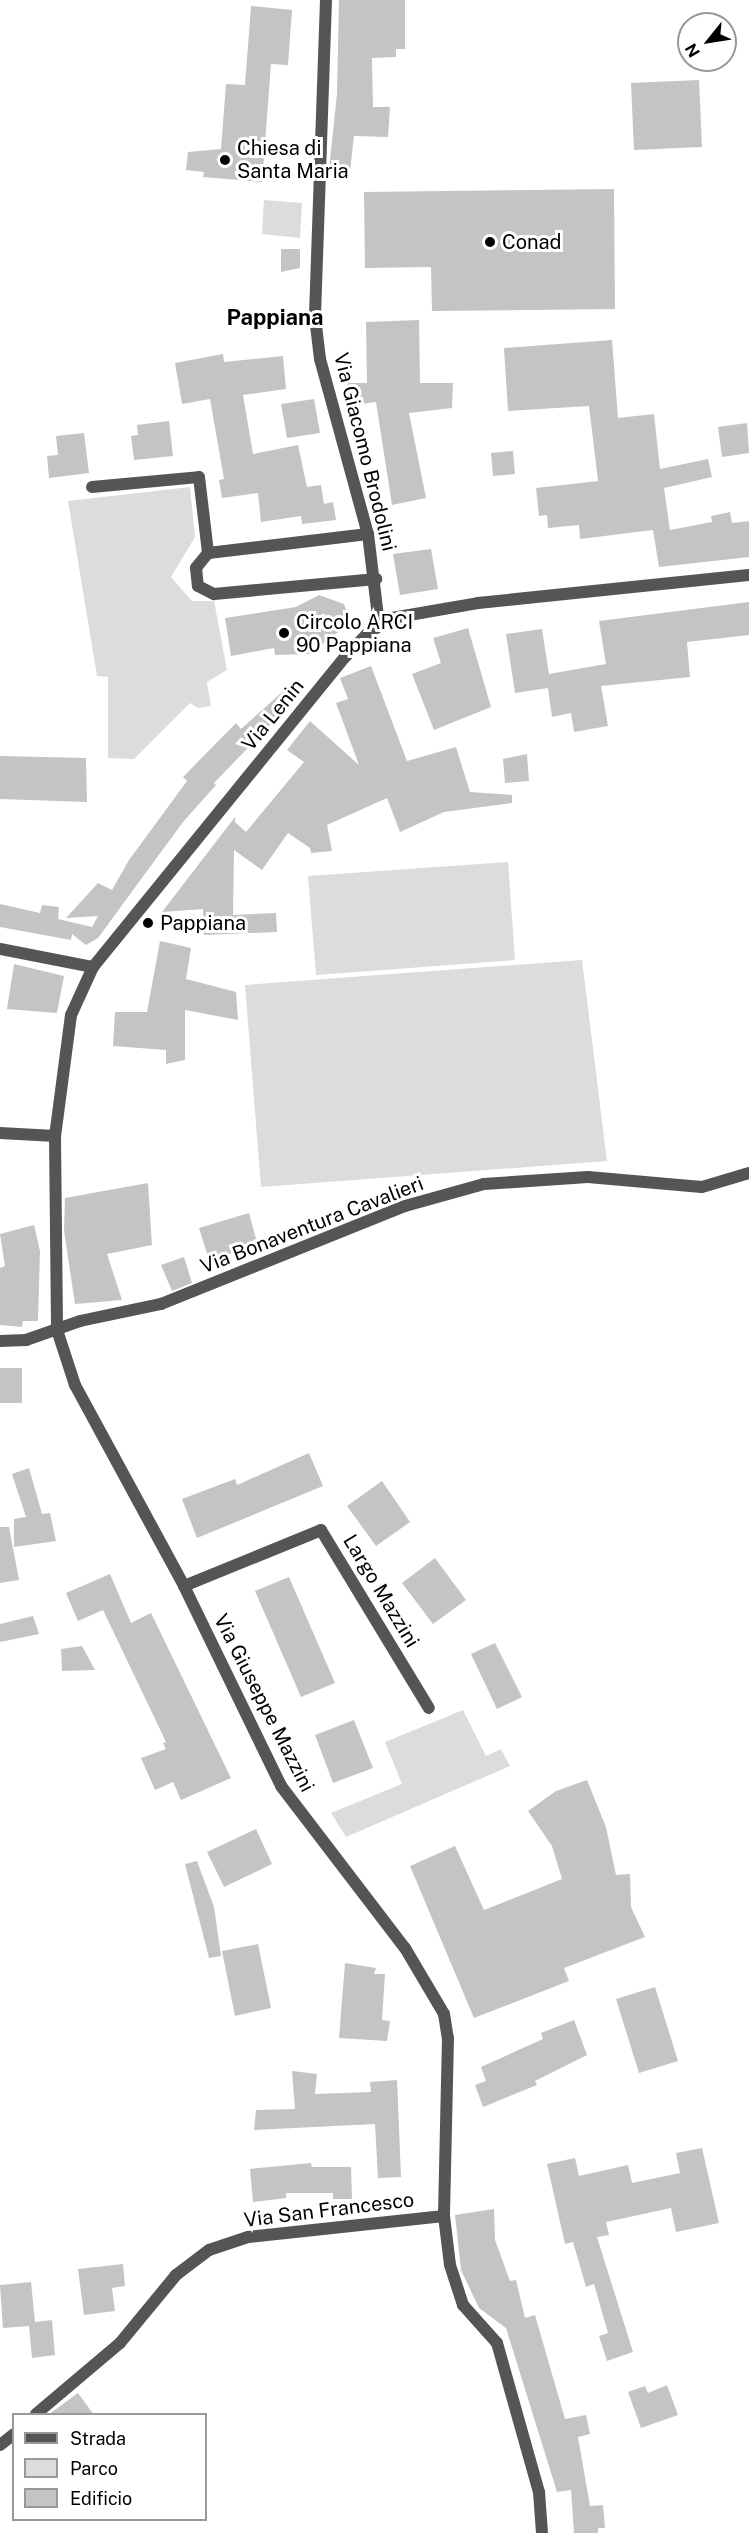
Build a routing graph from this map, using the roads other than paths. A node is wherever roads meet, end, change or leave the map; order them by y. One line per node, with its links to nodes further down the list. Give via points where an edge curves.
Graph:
1 (326, 0): 3 (street, Via Giacomo Brodolini, via 315,317 320,359)
2 (92, 487): 4 (street, via 199,477)
3 (368, 534): 4 (street); 6 (street, Via Giacomo Brodolini)
4 (208, 553): 6 (street, via 196,568 198,586 214,594)
5 (749, 575): 7 (street, Via Lenin, via 478,603 405,614)
6 (376, 579): 7 (street, Via Giacomo Brodolini)
7 (379, 625): 9 (street, Via Lenin, via 345,657)
8 (0, 949): 9 (street)
9 (93, 967): 11 (street, Via Giuseppe Mazzini, via 71,1015)
10 (0, 1133): 11 (street)
11 (55, 1136): 13 (street, Via Giuseppe Mazzini)
12 (749, 1173): 13 (street, Via Bonaventura Cavalieri, via 702,1187 588,1177 484,1184 405,1206 160,1304 80,1321)
13 (57, 1330): 14 (street, Via Bonaventura Cavalieri, via 26,1340); 15 (street, Via Giuseppe Mazzini, via 75,1385)
14 (0, 1341)
15 (184, 1586): 16 (street, Largo Mazzini, via 321,1530); 17 (street, Via Giuseppe Mazzini, via 281,1786 405,1948 436,1996 448,2038)
16 (429, 1707)
17 (444, 2216): 18 (street, Via San Francesco, via 248,2237 208,2250 176,2275 120,2343); 21 (street, Via Giuseppe Mazzini, via 455,2286 463,2305 497,2343 539,2492)
18 (38, 2413)
19 (12, 2436): 20 (street)
20 (0, 2445)
21 (542, 2533)

